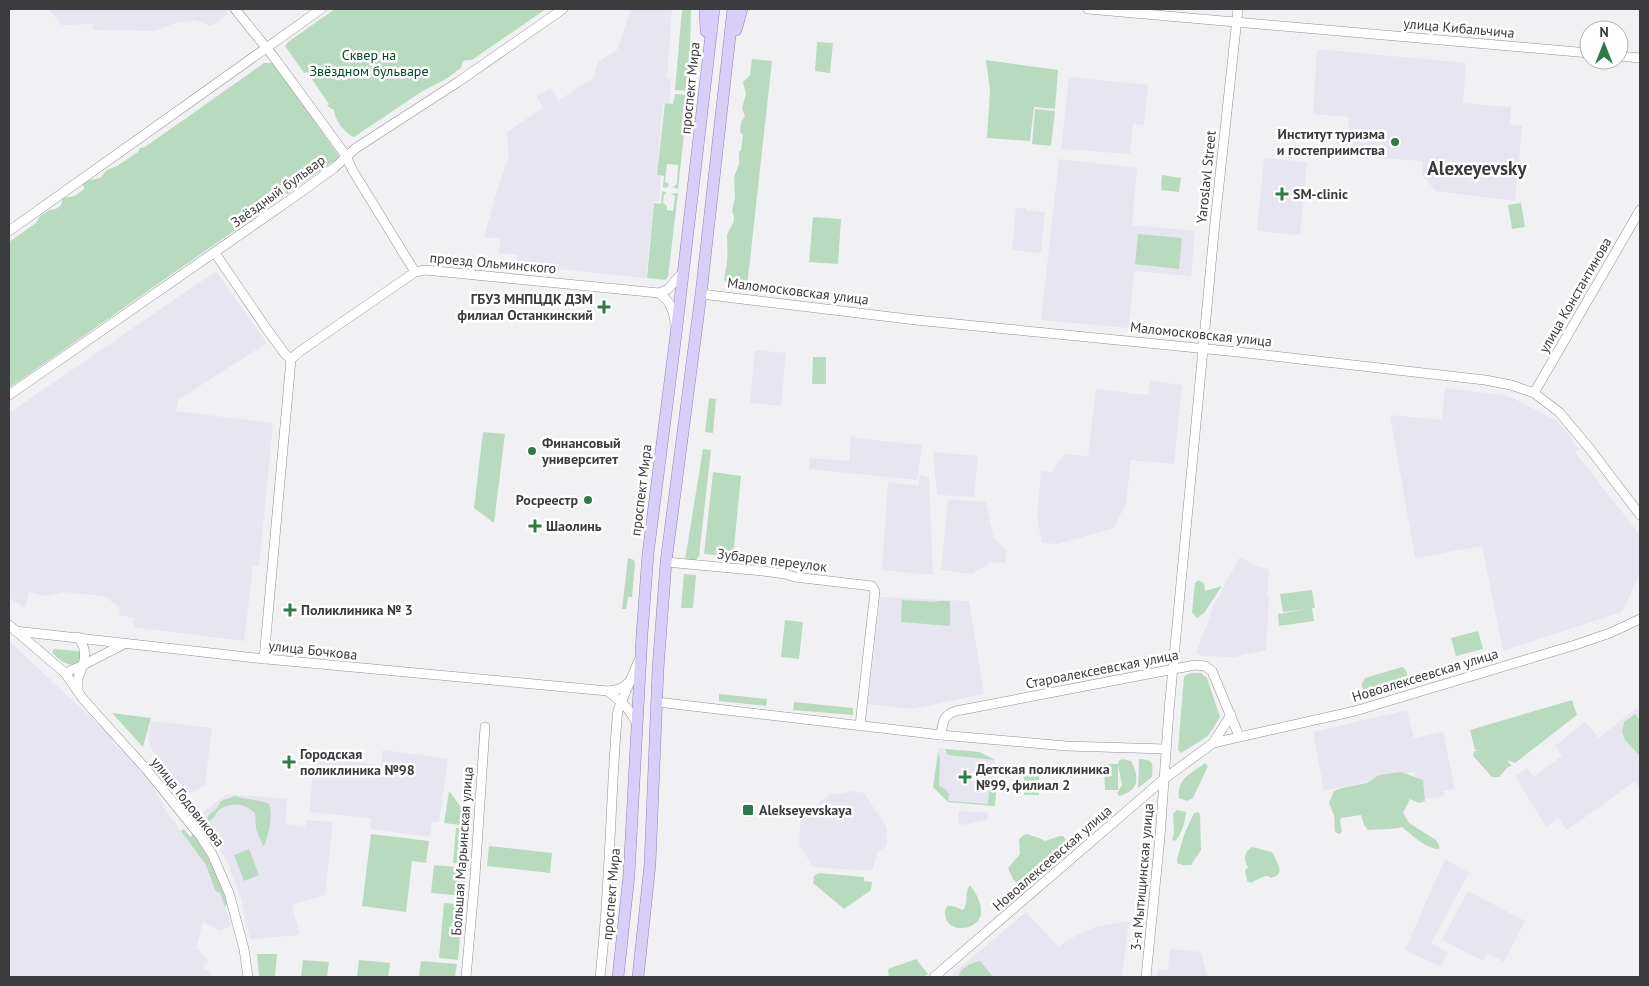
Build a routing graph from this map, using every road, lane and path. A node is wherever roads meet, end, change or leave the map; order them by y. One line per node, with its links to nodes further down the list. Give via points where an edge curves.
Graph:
1 (235, 9): 11 (street)
2 (321, 9): 11 (street)
3 (563, 9): 15 (street, Звёздный бульвар, via 356,148)
4 (705, 9): 14 (main road)
5 (714, 9): 14 (main road, проспект Мира)
6 (733, 9): 13 (main road)
7 (742, 9): 13 (main road)
8 (1088, 9): 10 (street, улица Кибальчича)
9 (1238, 9): 10 (street, Yaroslavl Street)
10 (1236, 21): 12 (street, улица Кибальчича); 24 (street, Yaroslavl Street)
11 (266, 46): 15 (street); 17 (street)
12 (1579, 52)
13 (728, 56): 22 (main road)
14 (708, 60): 19 (main road, проспект Мира)
15 (347, 158): 18 (street, Звёздный бульвар); 20 (street)
16 (1640, 210): 26 (street, улица Константинова)
17 (9, 231)
18 (215, 253): 25 (street, via 266,328); 27 (street, Звёздный бульвар)
19 (684, 270): 21 (street, via 668,289); 23 (main road, проспект Мира)
20 (415, 272): 21 (street, проезд Ольминского, via 429,270); 25 (street, проезд Ольминского)
21 (659, 293): 23 (street, via 672,306)
22 (702, 294): 24 (street, Маломосковская улица, via 916,320); 29 (main road)
23 (676, 334): 34 (main road, проспект Мира, via 648,554)
24 (1203, 348): 26 (street, Маломосковская улица, via 1485,380); 37 (street, Yaroslavl Street)
25 (292, 359): 35 (street)
26 (1534, 393): 28 (street, Маломосковская улица, via 1569,423)
27 (9, 396)
28 (1640, 515)
29 (666, 562): 43 (main road); 46 (street, Зубарев переулок, via 763,571 874,588)
30 (1640, 618): 49 (street, Новоалексеевская улица, via 1575,645 1355,711)
31 (12, 628): 32 (street, улица Бочкова); 38 (street, улица Годовикова)
32 (78, 637): 33 (street, улица Бочкова); 36 (street, via 85,647)
33 (127, 643): 35 (street, улица Бочкова); 36 (street)
34 (640, 656): 39 (street); 45 (main road, проспект Мира)
35 (264, 659): 41 (street, улица Бочкова)
36 (84, 665): 38 (street); 40 (street, via 78,678)
37 (1173, 669): 44 (street, Староалексеевская улица, via 1195,665 1210,669); 48 (street, Староалексеевская улица, via 956,711 944,717); 51 (street, 3-я Мытищинская улица)
38 (64, 673): 40 (street, улица Годовикова)
39 (630, 682): 41 (street, улица Бочкова, via 625,687); 42 (street)
40 (78, 690): 53 (street, улица Годовикова, via 173,801 212,854 229,893)
41 (608, 691): 42 (street)
42 (622, 702): 45 (street, via 631,711); 55 (street, via 617,720 612,779 609,877)
43 (657, 702): 46 (street); 57 (main road, via 650,864)
44 (1231, 715): 49 (street, Староалексеевская улица); 50 (street, Новоалексеевская улица)
45 (637, 725): 56 (main road, проспект Мира, via 629,875)
46 (860, 725): 48 (street)
47 (486, 727): 54 (street, Большая Марьинская улица)
48 (941, 735): 51 (street, via 1066,746)
49 (1239, 736): 50 (street, Новоалексеевская улица)
50 (1212, 743): 52 (street, Новоалексеевская улица)
51 (1166, 749): 52 (street, 3-я Мытищинская улица)
52 (1164, 779): 58 (street, Новоалексеевская улица); 59 (street, 3-я Мытищинская улица)
53 (248, 977)
54 (466, 977)
55 (600, 977)
56 (618, 977)
57 (638, 977)
58 (934, 977)
59 (1146, 977)

